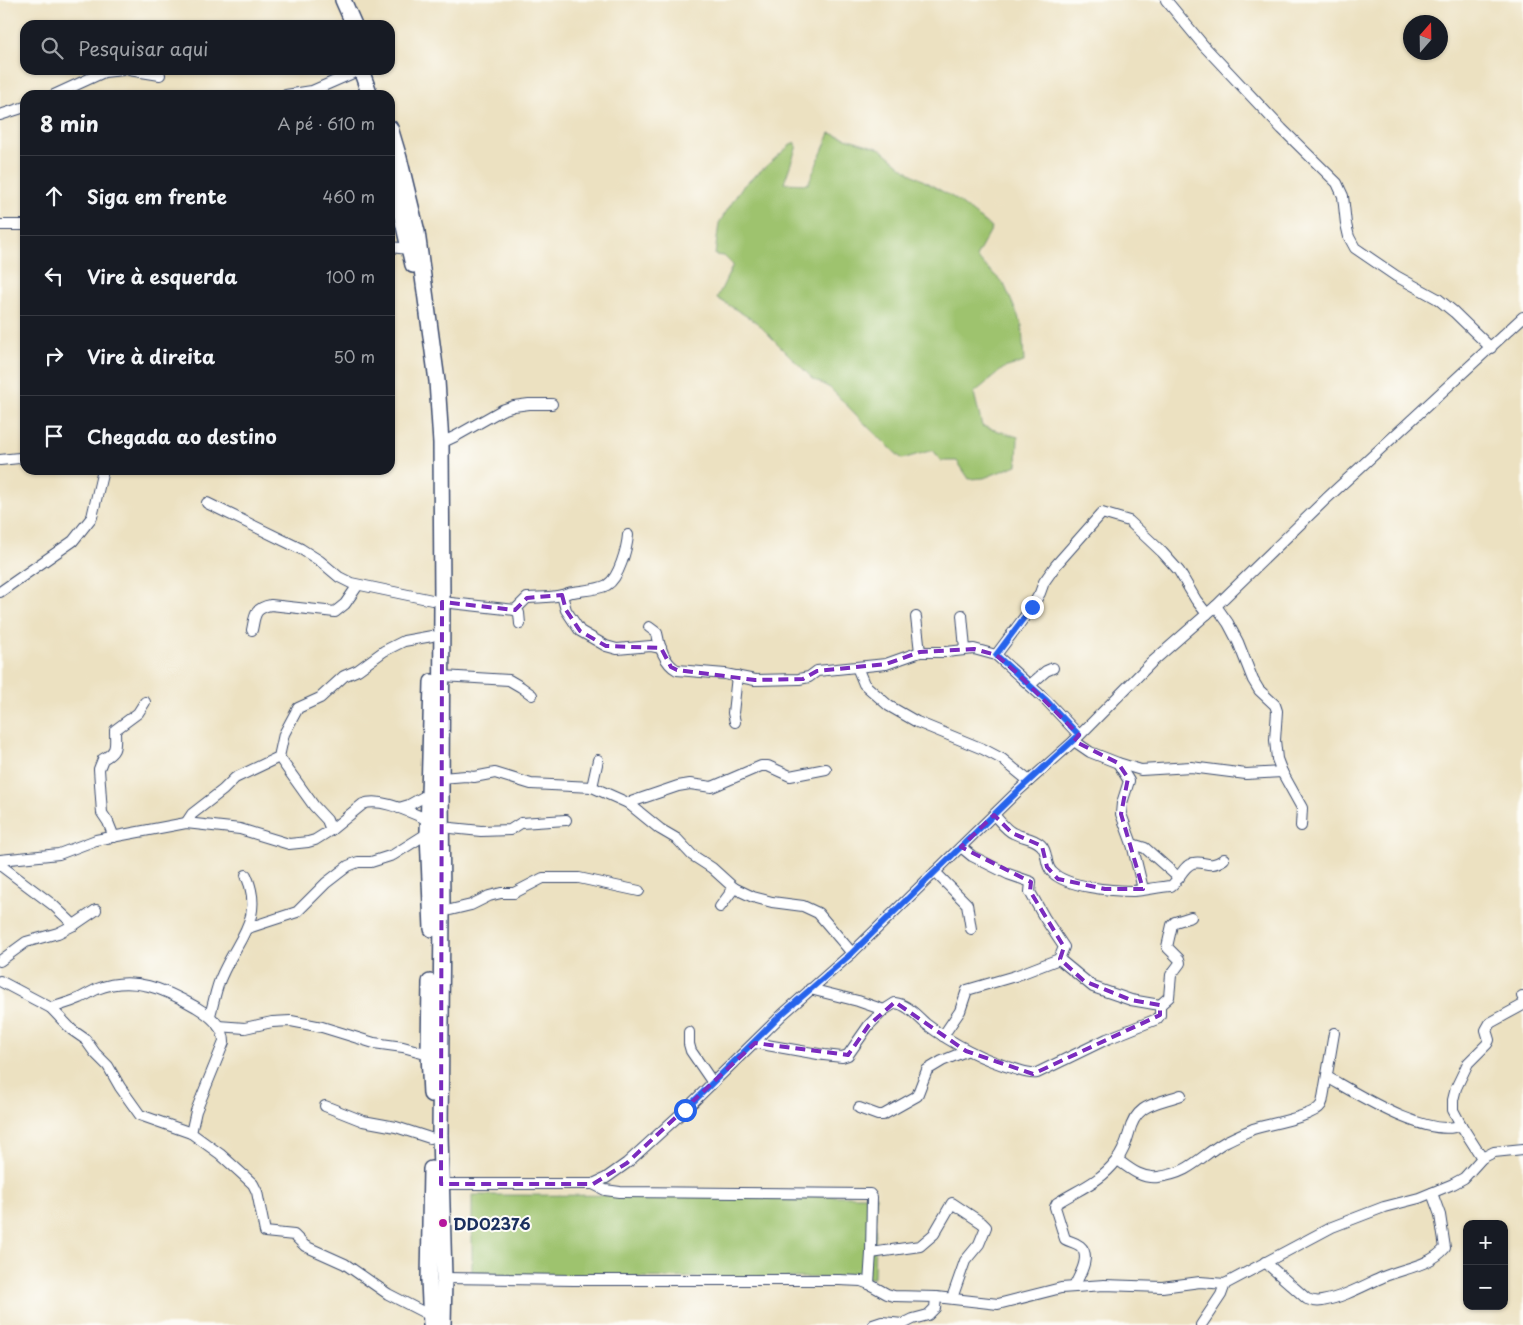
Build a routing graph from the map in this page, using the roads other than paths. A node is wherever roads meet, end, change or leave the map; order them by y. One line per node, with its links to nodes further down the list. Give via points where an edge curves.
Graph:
1 (332, 0): 4 (highway)
2 (343, 0): 5 (highway)
3 (1166, 0): 23 (street, via 1282,129 1337,183 1343,196 1349,237 1355,248 1438,299)
4 (341, 20)
5 (352, 20)
6 (97, 75): 10 (street)
7 (349, 75): 11 (street)
8 (363, 75): 12 (highway)
9 (374, 75): 13 (highway)
10 (65, 90)
11 (314, 90)
12 (368, 90)
13 (378, 90)
14 (20, 109): 15 (street)
15 (0, 115)
16 (395, 143): 25 (highway, via 418,232 438,381)
17 (395, 188): 21 (highway)
18 (0, 225): 19 (street)
19 (20, 225)
20 (395, 248): 21 (street)
21 (409, 249): 34 (highway, via 417,288 428,393)
22 (1523, 317): 23 (street)
23 (1491, 348): 35 (street, via 1326,499)
24 (552, 404): 25 (street, via 529,404 502,410)
25 (441, 443): 34 (highway)
26 (20, 458): 27 (street)
27 (0, 460)
28 (102, 475): 32 (street, via 92,517 73,541)
29 (207, 503): 31 (street, via 301,549 339,577)
30 (628, 535): 33 (street, via 621,565 611,582)
31 (358, 585): 34 (street); 42 (street, via 335,612 263,606 255,614)
32 (0, 592)
33 (562, 595): 36 (street, via 527,598); 44 (street, via 566,610 580,631 606,646)
34 (437, 601): 36 (street); 43 (highway); 50 (highway)
35 (1216, 606): 38 (street); 61 (street, via 1238,642 1253,680 1275,705 1275,749)
36 (515, 610): 40 (street, via 519,613)
37 (962, 614): 45 (street)
38 (1207, 614): 47 (street, via 1179,571 1162,552 1129,521 1102,513 1056,565 1032,607); 56 (street, via 1151,663)
39 (916, 617): 46 (street)
40 (520, 624)
41 (649, 627): 44 (street, via 657,633)
42 (252, 630)
43 (432, 636): 57 (street, via 404,641 384,651 344,676 320,698 298,708 284,734); 65 (highway)
44 (661, 648): 51 (street, via 671,667 677,670)
45 (965, 649): 46 (street); 47 (street)
46 (920, 652): 48 (street, via 886,664)
47 (996, 655): 52 (street)
48 (857, 667): 51 (street, via 817,671 803,679 755,680); 63 (street, via 864,684 889,706 917,722 983,749)
49 (1053, 668): 52 (street)
50 (442, 676): 53 (street, via 509,680); 62 (highway)
51 (737, 676): 55 (street)
52 (1030, 685): 56 (street)
53 (532, 695)
54 (145, 702): 74 (street, via 138,713 114,730 115,748 102,759 99,769 102,814)
55 (735, 722)
56 (1077, 738): 59 (street, via 1090,752); 63 (street)
57 (279, 757): 70 (street, via 235,778 192,814); 73 (street)
58 (598, 760): 64 (street)
59 (1118, 763): 61 (street, via 1141,770 1191,767 1246,774); 75 (street, via 1129,781 1121,814)
60 (826, 769): 66 (street, via 790,776 761,766 712,787 678,786)
61 (1282, 772): 71 (street, via 1302,808)
62 (441, 778): 64 (street, via 495,774 531,784); 72 (highway)
63 (1029, 781): 68 (street)
64 (592, 787): 66 (street)
65 (429, 794): 67 (street); 72 (highway)
66 (628, 803): 83 (street, via 677,839)
67 (399, 808): 72 (street); 73 (street, via 369,802)
68 (994, 815): 76 (street); 84 (street, via 1012,833 1035,840 1042,846 1047,867 1058,878 1105,889)
69 (566, 820): 72 (street, via 521,823 510,830)
70 (186, 823): 73 (street, via 240,829 289,844 315,840); 74 (street)
71 (1301, 826)
72 (433, 827): 88 (highway); 91 (street, via 393,855 348,866 298,912); 109 (highway)
73 (332, 830)
74 (114, 837): 78 (street, via 59,854)
75 (1132, 844): 82 (street, via 1145,848); 84 (street)
76 (961, 847): 80 (street); 94 (street, via 1008,874 1031,882 1030,892 1064,948)
77 (1224, 859): 82 (street, via 1210,865 1191,864)
78 (0, 860)
79 (0, 866): 90 (street, via 53,905)
80 (935, 872): 92 (street, via 967,904); 93 (street)
81 (246, 875): 91 (street, via 254,902)
82 (1178, 878): 84 (street, via 1171,886)
83 (734, 888): 86 (street); 93 (street, via 753,897 803,906 818,913)
84 (1143, 889)
85 (639, 890): 88 (street, via 579,878 543,878 514,893 489,896 471,905)
86 (720, 906)
87 (96, 910): 90 (street)
88 (442, 912): 121 (highway)
89 (1191, 917): 99 (street, via 1172,925 1167,947 1180,963 1171,975 1169,997)
90 (74, 925): 95 (street, via 26,942)
91 (248, 928): 102 (street, via 222,973)
92 (972, 929)
93 (852, 953): 97 (street)
94 (1059, 959): 99 (street, via 1092,987 1131,1000); 106 (street, via 967,990 960,1011)
95 (0, 961)
96 (0, 980): 100 (street)
97 (810, 989): 101 (street); 107 (street)
98 (1523, 1000): 115 (street, via 1490,1023 1486,1030 1487,1044 1462,1074 1453,1100 1453,1110)
99 (1160, 1005): 108 (street, via 1157,1019 1037,1073 1003,1066)
100 (51, 1008): 102 (street, via 98,989 126,982 166,990); 116 (street, via 85,1039 108,1066 140,1115)
101 (884, 1010): 106 (street, via 898,1003); 107 (street, via 869,1025 852,1052 842,1057)
102 (210, 1016): 103 (street)
103 (218, 1026): 109 (street, via 245,1028 272,1022 299,1022); 116 (street, via 224,1042)
104 (689, 1032): 111 (street, via 691,1051)
105 (1334, 1033): 110 (street)
106 (943, 1036): 108 (street)
107 (755, 1043): 111 (street)
108 (966, 1051): 114 (street, via 927,1070 917,1096 891,1111 878,1115)
109 (429, 1054): 117 (highway)
110 (1327, 1077): 115 (street, via 1373,1103 1424,1125 1444,1129); 120 (street, via 1321,1105 1317,1109 1301,1117 1240,1134 1179,1174 1156,1178 1140,1175)
111 (712, 1083): 122 (street, via 627,1163)
112 (1181, 1095): 120 (street, via 1154,1102 1142,1109 1134,1118)
113 (325, 1106): 117 (street, via 363,1121)
114 (859, 1108)
115 (1461, 1126): 119 (street)
116 (190, 1133): 132 (street, via 220,1154 253,1184 265,1232 294,1235 305,1246 345,1264)
117 (430, 1138): 121 (highway)
118 (1523, 1149): 119 (street, via 1494,1152)
119 (1482, 1158): 123 (street, via 1464,1178)
120 (1118, 1160): 129 (street, via 1100,1179 1055,1207 1065,1239 1082,1247 1084,1252 1084,1263)
121 (436, 1184): 122 (street); 126 (highway); 132 (highway, via 429,1280)
122 (593, 1184): 124 (street, via 620,1192 870,1194)
123 (1432, 1193): 125 (street, via 1332,1227); 125 (street, via 1440,1215 1445,1248 1417,1266 1349,1293 1316,1302 1307,1299)
124 (871, 1253): 127 (street); 131 (street, via 920,1246 934,1234 952,1203 986,1228 979,1244 965,1261)
125 (1265, 1262): 128 (street)
126 (444, 1278): 127 (street, via 839,1280); 132 (highway)
127 (869, 1284): 130 (street, via 894,1296)
128 (1225, 1284): 129 (street, via 1200,1282 1162,1287 1104,1285); 134 (street)
129 (1074, 1288): 131 (street, via 1050,1290 998,1304)
130 (936, 1296): 131 (street); 133 (street, via 935,1308 928,1315 903,1324 882,1322)
131 (952, 1298)
132 (435, 1322)
133 (873, 1325)
134 (1201, 1325)

